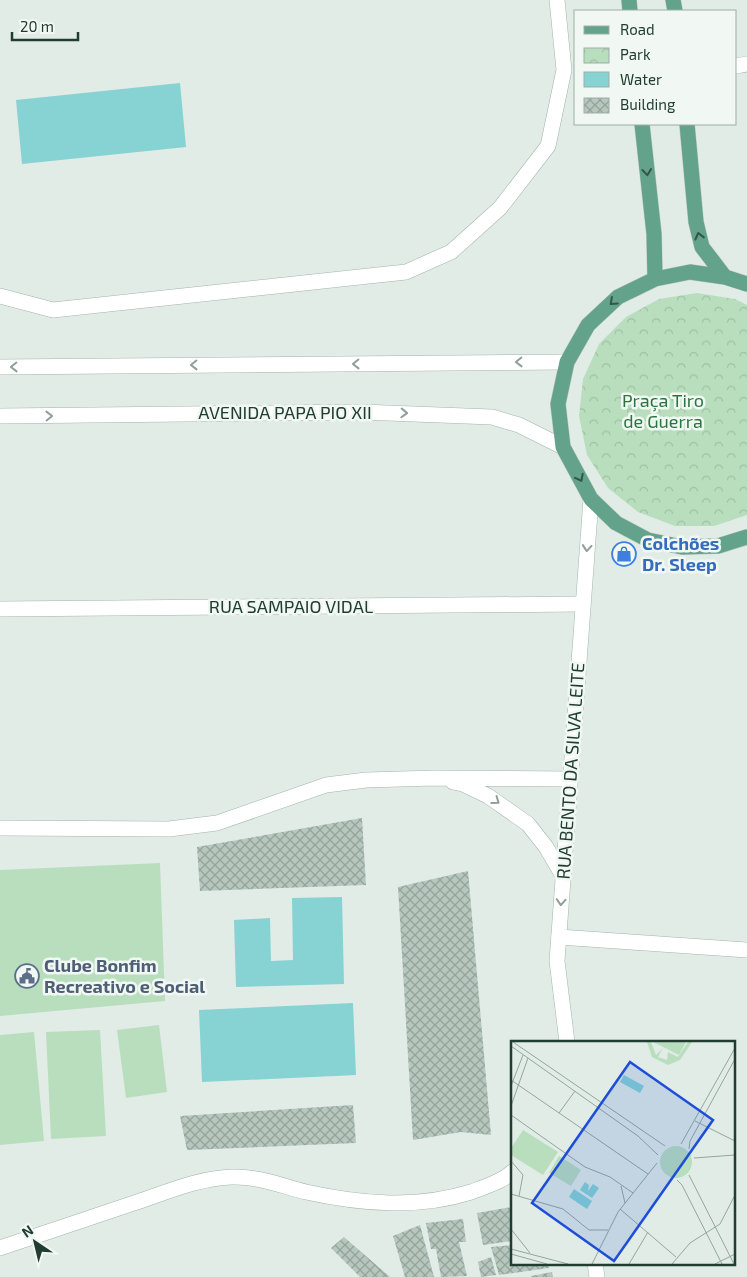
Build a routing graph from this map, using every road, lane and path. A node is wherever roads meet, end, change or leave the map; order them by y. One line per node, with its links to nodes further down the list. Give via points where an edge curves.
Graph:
1 (557, 0): 7 (street, via 564,70 548,146 500,208 451,252 406,272 53,310)
2 (642, 125): 5 (main road, one-way to 5, via 654,234)
3 (687, 125): 4 (main road, one-way to 3, via 702,247)
4 (725, 277): 5 (main road, via 690,272); 6 (main road)
5 (655, 279): 8 (main road, one-way to 8, via 618,297 600,314 588,326)
6 (747, 284)
7 (0, 296)
8 (568, 362): 9 (street, one-way to 9); 11 (main road, via 558,404)
9 (0, 367)
10 (0, 416): 11 (street, AVENIDA PAPA PIO XII, one-way to 11, via 361,412 492,417 519,425)
11 (563, 447): 12 (main road, one-way to 12)
12 (591, 499): 13 (main road, via 616,523 648,540 682,547 718,546); 14 (street, RUA BENTO DA SILVA LEITE, one-way to 14)
13 (747, 538)
14 (582, 604): 15 (street, RUA SAMPAIO VIDAL); 17 (street, RUA BENTO DA SILVA LEITE)
15 (0, 609)
16 (435, 778): 17 (street); 18 (street, via 326,785 217,823 169,828); 19 (street, one-way to 19, via 463,784 488,796 528,824)
17 (571, 779): 19 (street, RUA BENTO DA SILVA LEITE)
18 (0, 828)
19 (563, 876): 20 (street, RUA BENTO DA SILVA LEITE, one-way to 20)
20 (559, 937): 21 (street); 22 (street, RUA BENTO DA SILVA LEITE, via 557,961)
21 (747, 950)
22 (567, 1041)
23 (511, 1175): 24 (street, via 460,1195 396,1203 320,1195 257,1180 216,1178)
24 (0, 1248)
25 (595, 1264): 26 (street)
26 (597, 1277)

